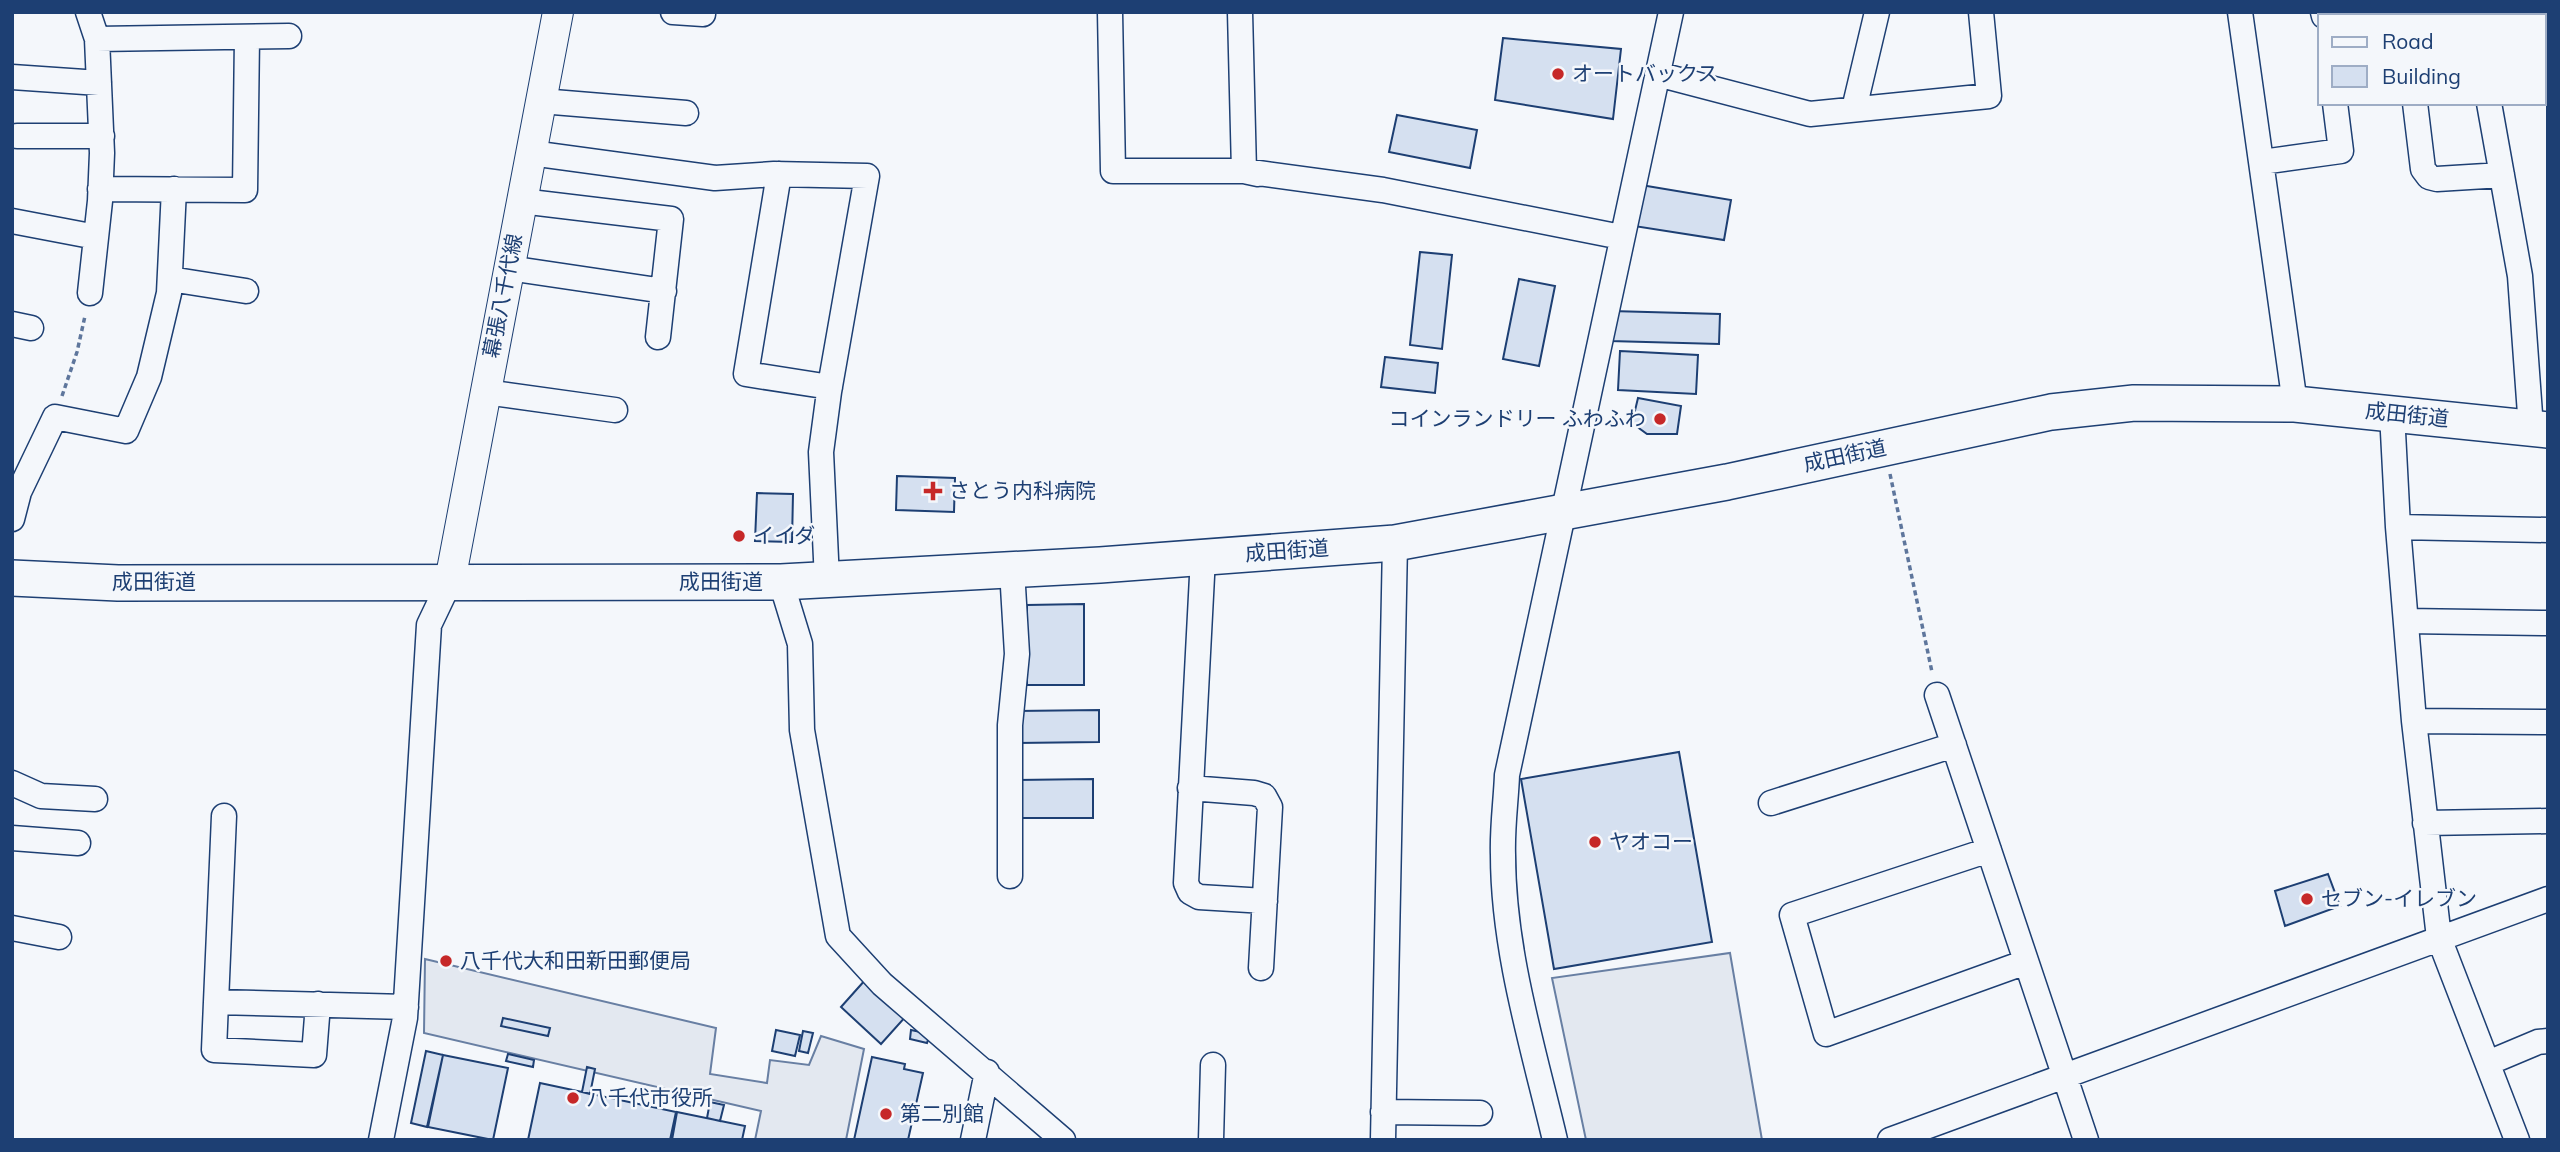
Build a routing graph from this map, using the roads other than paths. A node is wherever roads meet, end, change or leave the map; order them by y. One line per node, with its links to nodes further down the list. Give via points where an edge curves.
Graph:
1 (88, 12): 13 (street)
2 (558, 12): 17 (main road, 幕張八千代線)
3 (673, 12): 10 (street)
4 (1110, 12): 27 (street, via 1113,171)
5 (1240, 12): 27 (street)
6 (1671, 12): 14 (street)
7 (1877, 12): 21 (street)
8 (1981, 12): 21 (street, via 1989,96)
9 (2240, 12): 26 (street)
10 (703, 15)
11 (289, 36): 12 (street)
12 (247, 37): 13 (street); 31 (street, via 245,190)
13 (97, 39): 16 (street)
14 (1657, 74): 21 (street, via 1810,114); 35 (street)
15 (12, 76): 16 (street)
16 (99, 83): 24 (street)
17 (541, 100): 22 (street); 25 (main road, 幕張八千代線)
18 (2335, 105): 26 (street, via 2342,151)
19 (2415, 105): 29 (street, via 2423,169 2429,177)
20 (2489, 105): 29 (street)
21 (1854, 110)
22 (686, 113)
23 (17, 136): 24 (street)
24 (102, 136): 30 (street)
25 (531, 153): 28 (street, via 715,178); 32 (main road, 幕張八千代線)
26 (2262, 162): 44 (street)
27 (1244, 171): 35 (street, via 1384,190)
28 (779, 174): 42 (street, via 746,373); 42 (street, via 867,176)
29 (2502, 174): 47 (street)
30 (100, 189): 31 (street); 34 (street)
31 (174, 189): 37 (street)
32 (521, 201): 36 (main road, 幕張八千代線); 39 (street, via 671,219)
33 (12, 221): 34 (street)
34 (96, 237): 40 (street)
35 (1621, 237): 48 (street)
36 (509, 268): 39 (street); 43 (main road, 幕張八千代線)
37 (170, 279): 38 (street); 49 (street, via 149,377 126,432 55,418 19,492)
38 (246, 291)
39 (664, 291): 41 (street)
40 (90, 293)
41 (659, 337)
42 (830, 387): 56 (street, via 821,452)
43 (485, 392): 45 (street); 57 (main road, 幕張八千代線)
44 (2295, 404): 46 (highway, 成田街道); 48 (highway, 成田街道, via 2095,407 2001,422)
45 (615, 410)
46 (2392, 413): 47 (highway, 成田街道); 50 (street)
47 (2539, 429)
48 (1562, 513): 52 (highway, 成田街道); 98 (street, via 1507,775 1503,855 1519,990)
49 (12, 519)
50 (2398, 527): 51 (street); 59 (street)
51 (2548, 530)
52 (1395, 543): 53 (highway, 成田街道); 91 (street)
53 (1203, 557): 54 (highway, 成田街道); 66 (street)
54 (1012, 570): 56 (highway, 成田街道); 75 (street, via 1017,654 1010,725)
55 (12, 578): 57 (highway, 成田街道, via 118,583)
56 (827, 580): 58 (highway, 成田街道)
57 (450, 581): 58 (highway, 成田街道); 85 (street, via 429,625)
58 (781, 582): 89 (street, via 800,644 804,742 838,936 882,984)
59 (2406, 621): 60 (street); 62 (street)
60 (2548, 623)
61 (1937, 695): 64 (street)
62 (2414, 721): 63 (street); 71 (street)
63 (2548, 722)
64 (1954, 745): 68 (street); 74 (street)
65 (12, 783): 67 (street, via 41,796)
66 (1190, 788): 77 (street, via 1264,796 1270,807); 77 (street, via 1186,883 1190,892 1199,897)
67 (95, 799)
68 (1771, 803)
69 (224, 816): 83 (street)
70 (2548, 821): 71 (street)
71 (2425, 823): 80 (street)
72 (12, 838): 73 (street)
73 (78, 842)
74 (1989, 850): 81 (street); 81 (street, via 1792,915 1826,1034)
75 (1010, 876)
76 (2548, 899): 80 (street)
77 (1265, 901): 82 (street)
78 (12, 928): 79 (street)
79 (59, 937)
80 (2439, 937): 87 (street); 90 (street)
81 (2026, 962): 90 (street)
82 (1261, 968)
83 (216, 1002): 84 (street); 84 (street, via 214,1050 314,1055)
84 (318, 1004): 85 (street)
85 (406, 1007): 93 (street)
86 (2548, 1041): 87 (street)
87 (2488, 1063): 101 (street)
88 (1213, 1065): 96 (street)
89 (987, 1072): 94 (street); 95 (street)
90 (2064, 1077): 99 (street); 100 (street)
91 (1383, 1112): 92 (street); 97 (street)
92 (1480, 1113)
93 (381, 1140)
94 (973, 1140)
95 (1063, 1140)
96 (1211, 1140)
97 (1383, 1140)
98 (1555, 1140)
99 (1890, 1140)
100 (2086, 1140)
101 (2517, 1140)

